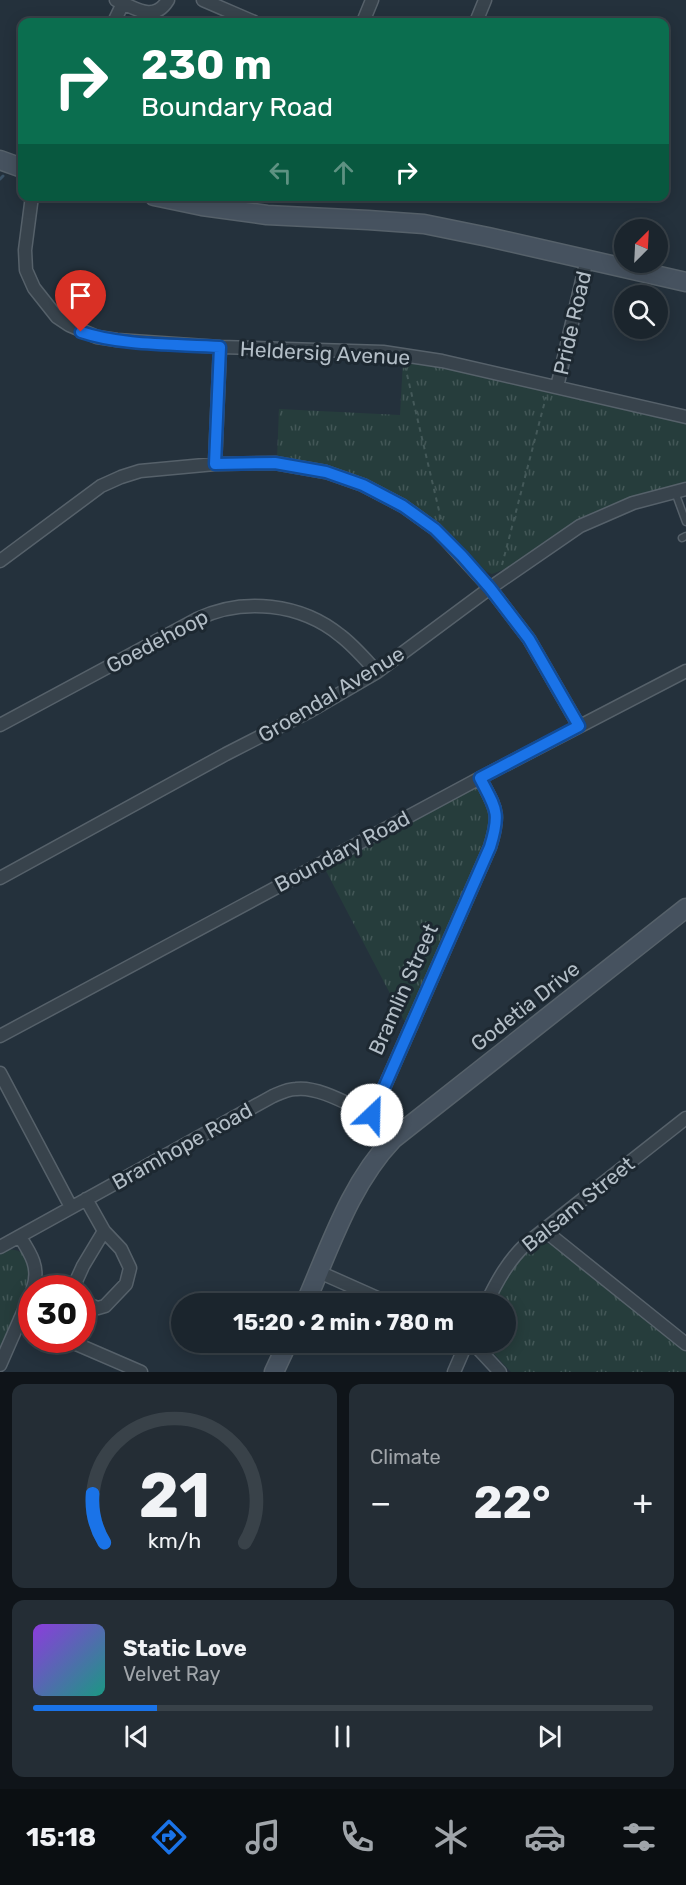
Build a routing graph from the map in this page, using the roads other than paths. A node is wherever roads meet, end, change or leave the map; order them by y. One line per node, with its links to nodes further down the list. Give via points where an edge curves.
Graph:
1 (168, 0): 5 (street, via 162,9 150,13)
2 (203, 0): 7 (street)
3 (372, 0): 8 (street)
4 (485, 0): 9 (street)
5 (119, 1): 6 (street)
6 (115, 18)
7 (245, 18)
8 (365, 18)
9 (478, 18)
10 (0, 160): 11 (street)
11 (18, 167)
12 (31, 201): 16 (street, Heldersig Avenue, via 26,270 34,288 57,317 97,337)
13 (178, 201): 14 (street, via 267,215 424,224)
14 (587, 259): 15 (street); 17 (street, Pride Road)
15 (686, 282)
16 (220, 347): 17 (street, Heldersig Avenue, via 383,352); 19 (street)
17 (553, 386): 18 (street, Heldersig Avenue)
18 (686, 417)
19 (215, 464): 22 (street, via 140,471 101,486); 23 (street, via 275,463 326,472 363,485 435,529)
20 (680, 490): 21 (lane); 23 (street, Groendal Avenue, via 633,502 580,526)
21 (686, 522)
22 (0, 561)
23 (493, 586): 25 (street, Groendal Avenue); 27 (street)
24 (686, 671): 27 (street, Boundary Road)
25 (377, 672): 26 (street, Goedehoop, via 340,635 302,613 273,607 228,607 197,619); 29 (street, Groendal Avenue)
26 (0, 725)
27 (579, 726): 28 (street, Boundary Road)
28 (480, 778): 31 (street, Boundary Road); 33 (street, Bramlin Street, via 496,807 490,847)
29 (0, 878)
30 (682, 916): 35 (street, Godetia Drive)
31 (0, 1036)
32 (0, 1073): 37 (street)
33 (372, 1115): 35 (street); 36 (street, Bramhope Road, via 297,1088 273,1096)
34 (683, 1126): 38 (street, Balsam Street)
35 (393, 1139): 42 (street, via 365,1173)
36 (86, 1199): 37 (street, Bramhope Road); 39 (street)
37 (71, 1207): 40 (street, Bramhope Road)
38 (544, 1230): 47 (street, Balsam Street, via 515,1255); 50 (street)
39 (104, 1231): 44 (street); 48 (street, via 121,1249 130,1268 129,1278 105,1306)
40 (20, 1237): 41 (street, Bramhope Road); 43 (street, via 35,1262)
41 (0, 1247)
42 (319, 1272): 45 (street); 46 (street)
43 (36, 1275)
44 (78, 1275)
45 (310, 1293)
46 (366, 1293)
47 (491, 1293)
48 (96, 1307)
49 (18, 1335): 55 (street)
50 (686, 1344)
51 (96, 1353): 56 (street)
52 (283, 1353): 57 (street)
53 (464, 1353): 58 (street)
54 (481, 1353): 59 (street)
55 (0, 1365)
56 (141, 1372)
57 (274, 1372)
58 (454, 1372)
59 (500, 1372)

